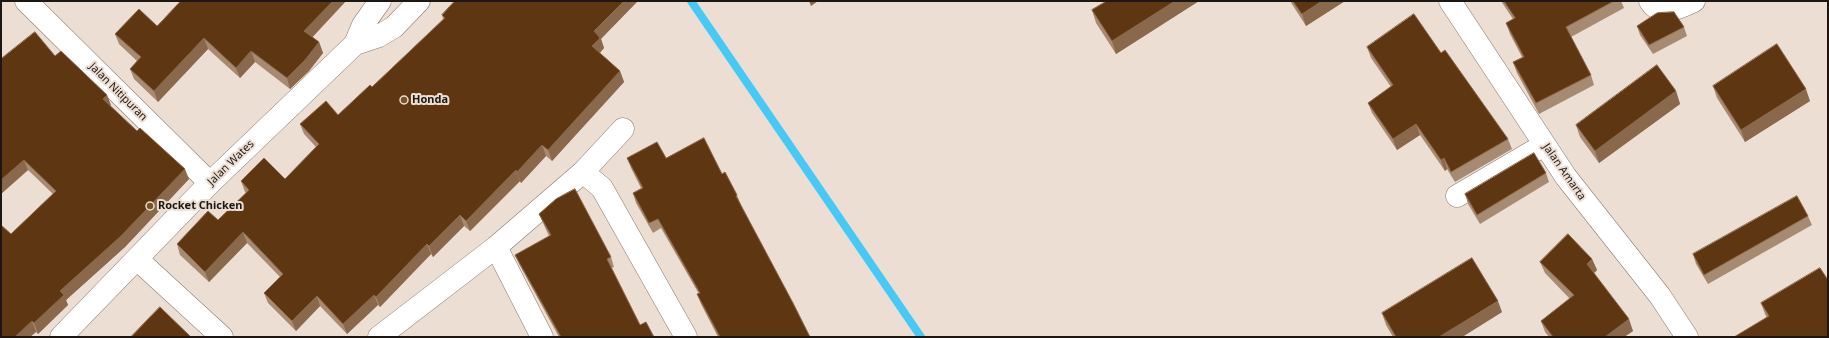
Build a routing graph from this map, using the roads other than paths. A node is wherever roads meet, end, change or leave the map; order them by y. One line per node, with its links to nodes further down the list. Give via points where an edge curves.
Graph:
1 (26, 1): 11 (street, Jalan Nitipuran)
2 (380, 1): 7 (street, Jalan Wates, via 363,25)
3 (419, 1): 7 (street, Jalan Wates, via 389,30)
4 (1650, 1): 5 (street, via 1665,11 1680,8)
5 (1694, 1)
6 (1459, 4): 9 (street, Jalan Amarta)
7 (355, 44): 11 (street, Jalan Wates)
8 (623, 129): 10 (street)
9 (1544, 145): 12 (street); 20 (street, Jalan Amarta, via 1566,177 1660,296)
10 (583, 172): 13 (street); 19 (street, via 602,188)
11 (210, 183): 14 (street, Jalan Wates)
12 (1457, 196)
13 (496, 247): 17 (street); 18 (street)
14 (138, 260): 15 (street, Jalan Wates); 16 (street)
15 (61, 337)
16 (222, 337)
17 (379, 337)
18 (542, 337)
19 (686, 337)
20 (1687, 337)

